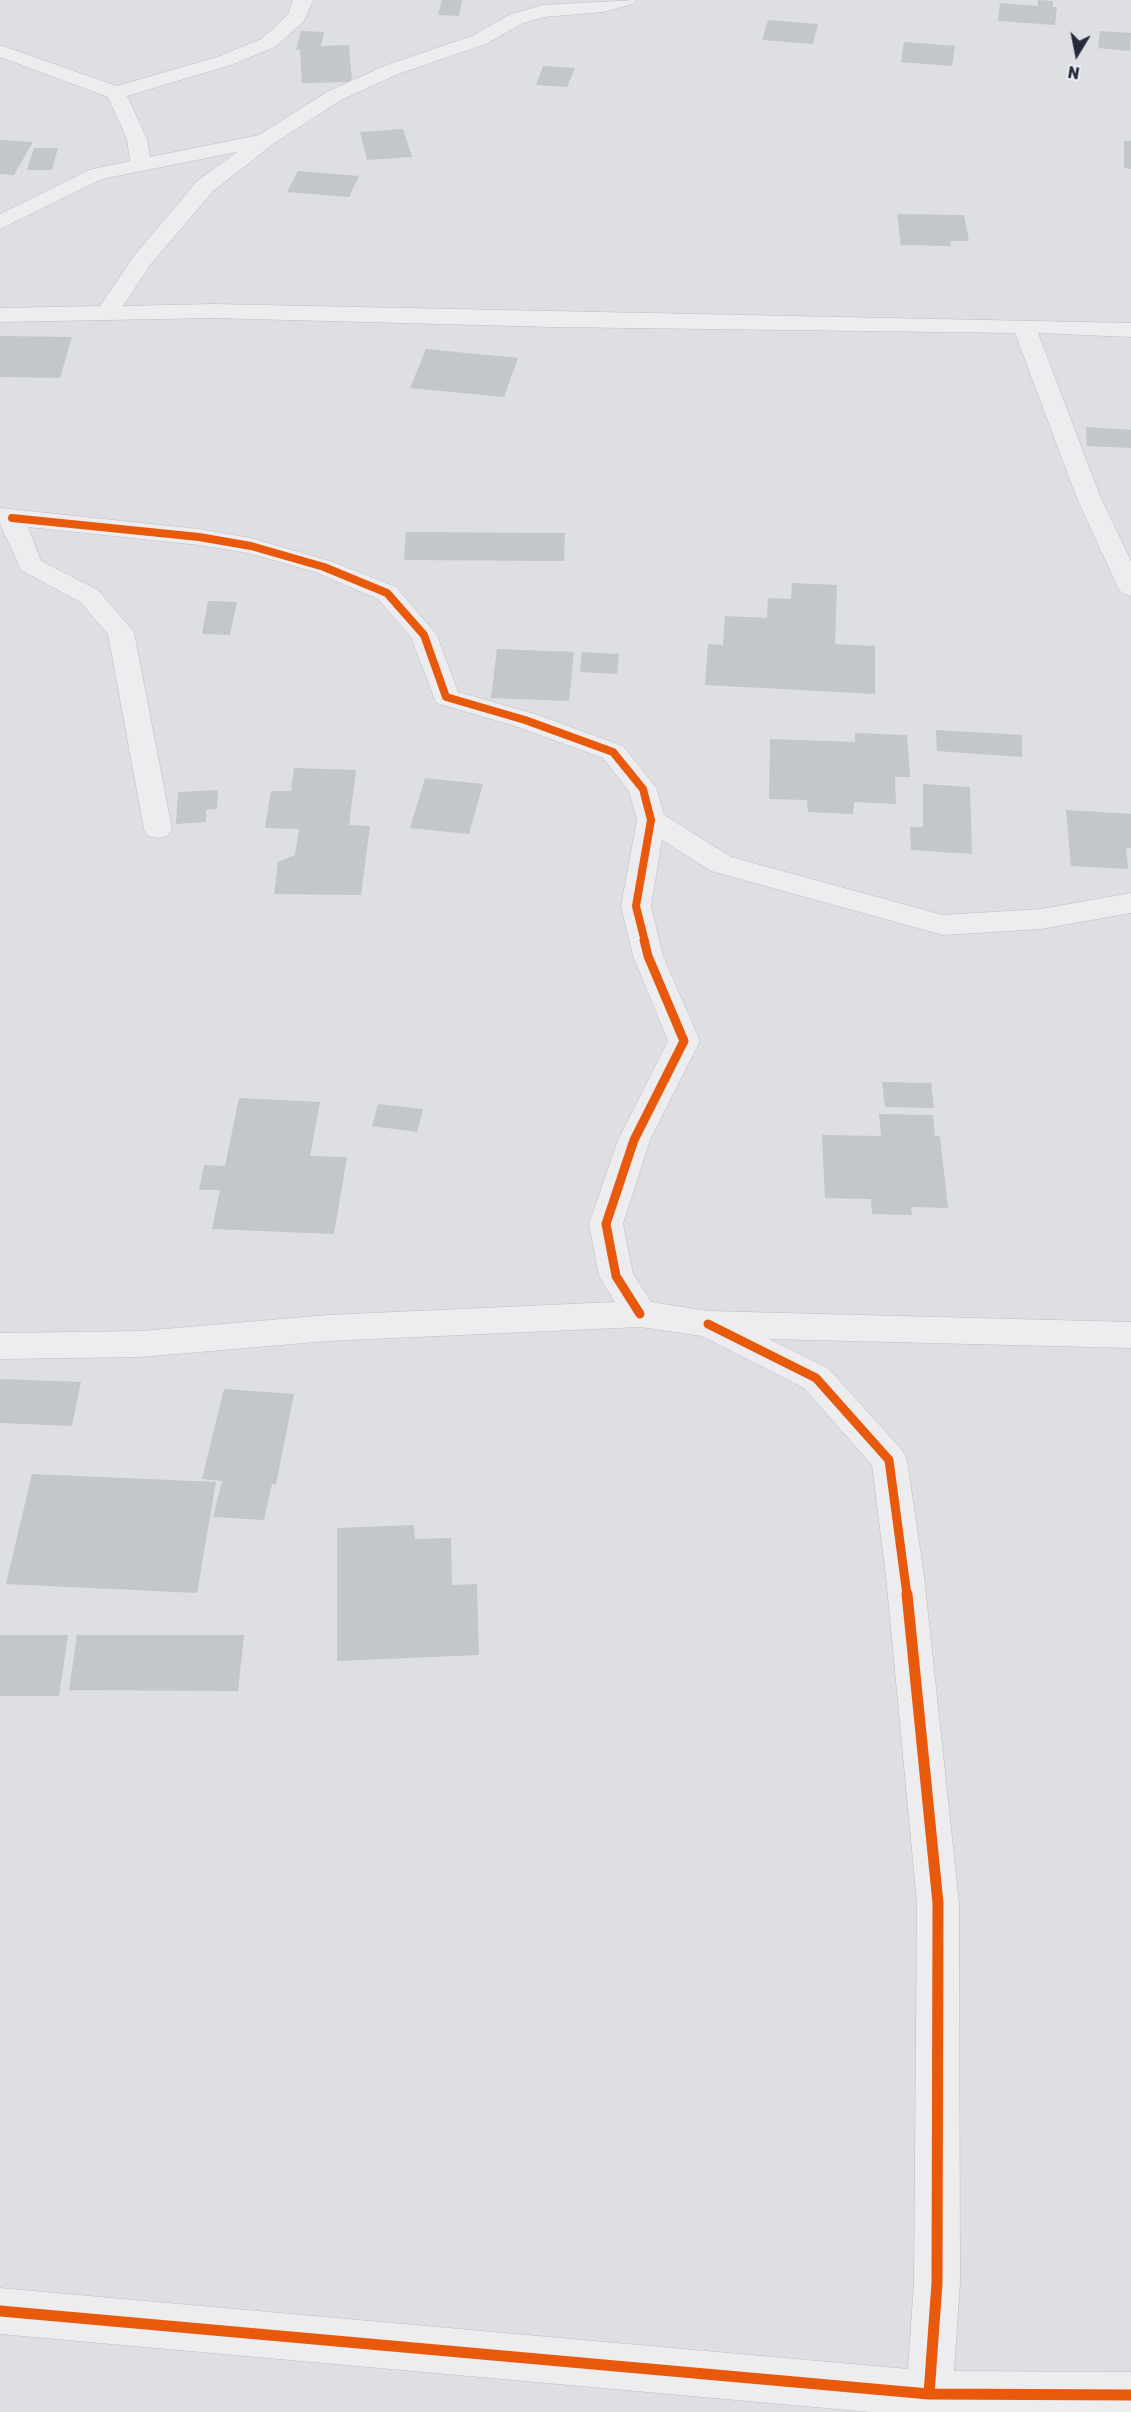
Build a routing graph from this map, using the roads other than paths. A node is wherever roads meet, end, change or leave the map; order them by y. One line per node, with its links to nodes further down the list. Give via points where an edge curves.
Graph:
1 (303, 0): 4 (street, via 297,17 268,43 224,61)
2 (626, 0): 5 (street, via 604,6 542,11 516,19 479,40 391,70 334,96)
3 (0, 51): 4 (street)
4 (116, 93): 6 (street, via 137,139)
5 (266, 140): 6 (street); 8 (street, via 205,186 142,261)
6 (141, 164): 7 (street, via 96,174)
7 (0, 222)
8 (107, 313): 9 (street); 10 (street, via 213,311)
9 (0, 315)
10 (1024, 326): 11 (street); 13 (street, via 1088,496)
11 (1131, 330)
12 (6, 517): 14 (street, via 250,546 324,567 387,593 424,635 446,697 613,752 643,789); 15 (street, via 30,565 89,596 121,632)
13 (1131, 588)
14 (651, 820): 16 (street, via 721,864 943,926 1041,919); 17 (street, via 636,906 648,956 684,1041 634,1140 606,1224 616,1276)
15 (159, 829)
16 (1131, 903)
17 (640, 1314): 18 (street); 20 (street, via 328,1328 141,1344)
18 (708, 1324): 19 (street); 22 (street, via 816,1378 889,1460 905,1576 938,1903 937,2283)
19 (1131, 1335)
20 (0, 1346)
21 (0, 2312): 22 (street)
22 (929, 2394): 23 (street)
23 (1131, 2395)

